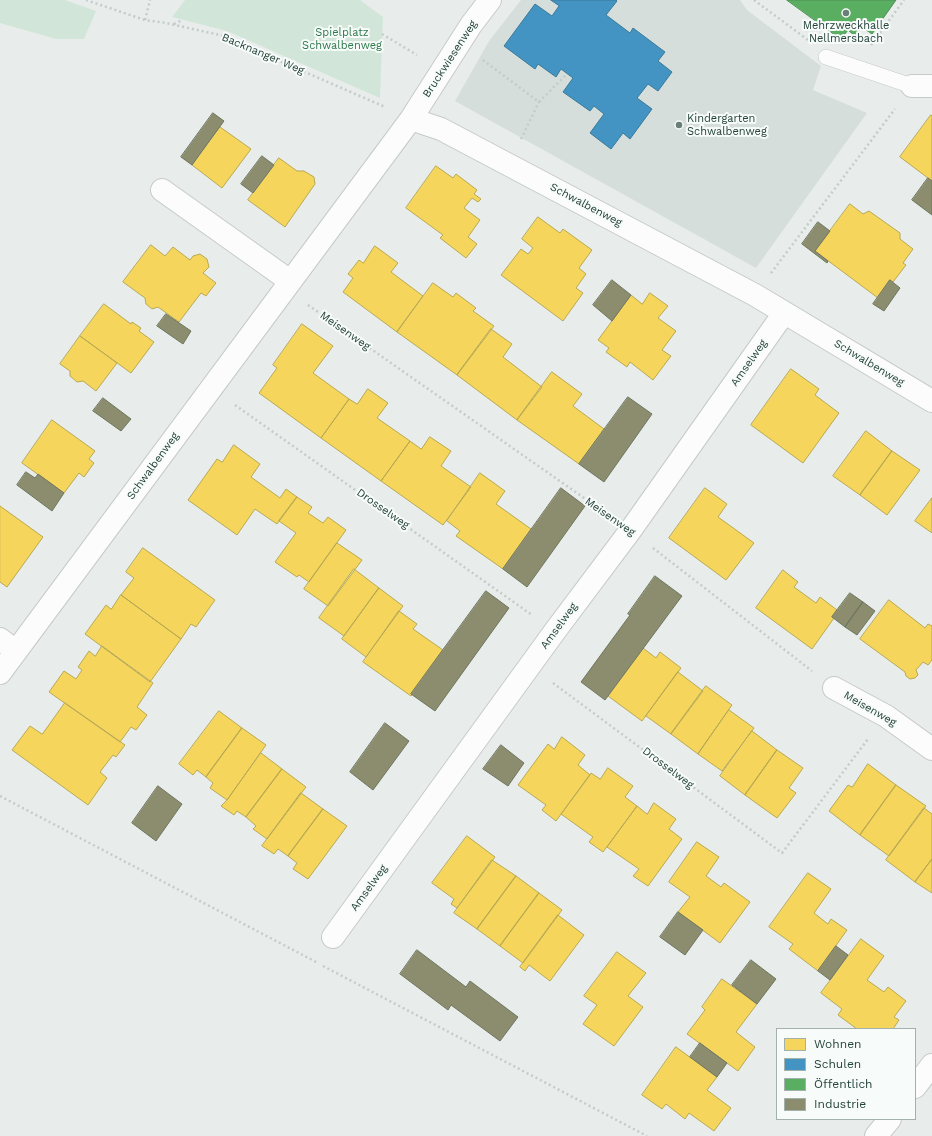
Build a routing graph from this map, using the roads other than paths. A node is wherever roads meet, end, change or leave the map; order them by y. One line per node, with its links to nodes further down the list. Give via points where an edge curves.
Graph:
1 (490, 0): 4 (street, Bruckwiesenweg)
2 (826, 57): 3 (lane)
3 (922, 86)
4 (411, 119): 6 (street, Schwalbenweg); 7 (street, Schwalbenweg, via 440,129)
5 (162, 190): 6 (street)
6 (287, 285): 9 (street, Schwalbenweg, via 210,388)
7 (784, 313): 8 (street, Schwalbenweg); 13 (street, Amselweg, via 630,530)
8 (932, 401)
9 (8, 645): 10 (street, Schwalbenweg)
10 (0, 673)
11 (834, 688): 12 (street, Meisenweg, via 886,716)
12 (932, 749)
13 (333, 938)
14 (889, 1120): 15 (street)
15 (876, 1136)

